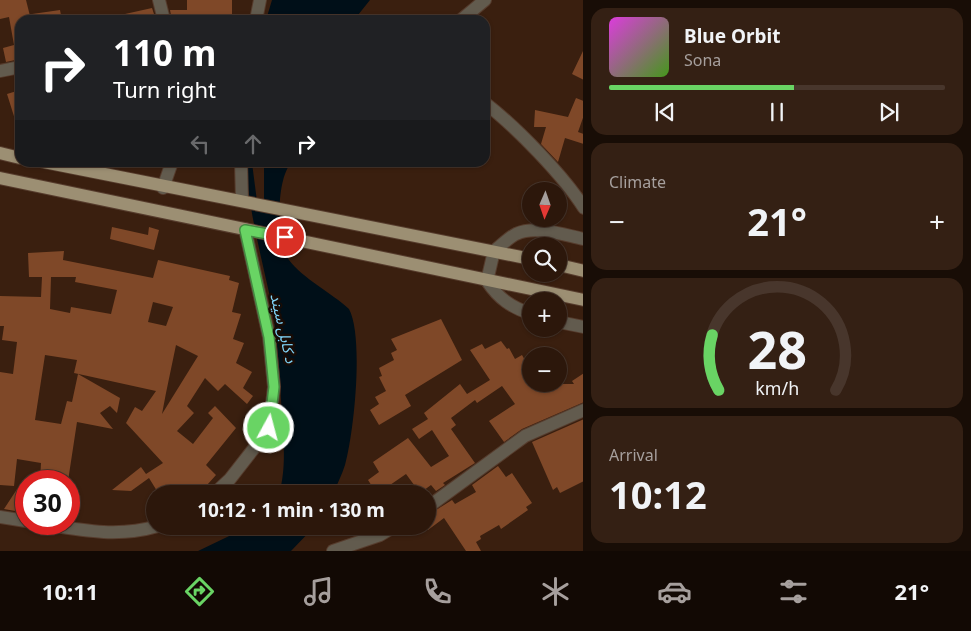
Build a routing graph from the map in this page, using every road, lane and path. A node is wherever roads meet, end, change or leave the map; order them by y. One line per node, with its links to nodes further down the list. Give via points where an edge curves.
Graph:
1 (159, 0): 4 (street)
2 (260, 0): 5 (street)
3 (485, 0): 6 (street)
4 (163, 15)
5 (257, 15)
6 (467, 15)
7 (15, 68): 8 (street)
8 (0, 71)
9 (490, 107): 18 (street, via 573,192)
10 (0, 153): 11 (main road)
11 (15, 157)
12 (67, 167): 16 (main road)
13 (170, 167): 16 (street)
14 (241, 167): 17 (street)
15 (0, 178): 19 (main road)
16 (163, 188): 17 (main road)
17 (244, 201): 21 (main road)
18 (583, 207)
19 (247, 230): 25 (main road); 31 (street, via 269,337 274,387 269,428)
20 (583, 239): 21 (street, via 541,231 524,232 516,234)
21 (494, 251): 22 (main road); 25 (street)
22 (522, 257)
23 (567, 267): 24 (main road)
24 (583, 271)
25 (487, 281): 26 (main road); 27 (street, via 497,296)
26 (583, 300)
27 (522, 311)
28 (567, 324): 29 (street)
29 (583, 327)
30 (583, 410): 32 (street, via 525,436)
31 (224, 485)
32 (436, 501)
33 (0, 517): 34 (street)
34 (15, 519)
35 (146, 529): 36 (street, via 106,534)
36 (80, 530)
37 (380, 535): 38 (street)
38 (332, 551)

